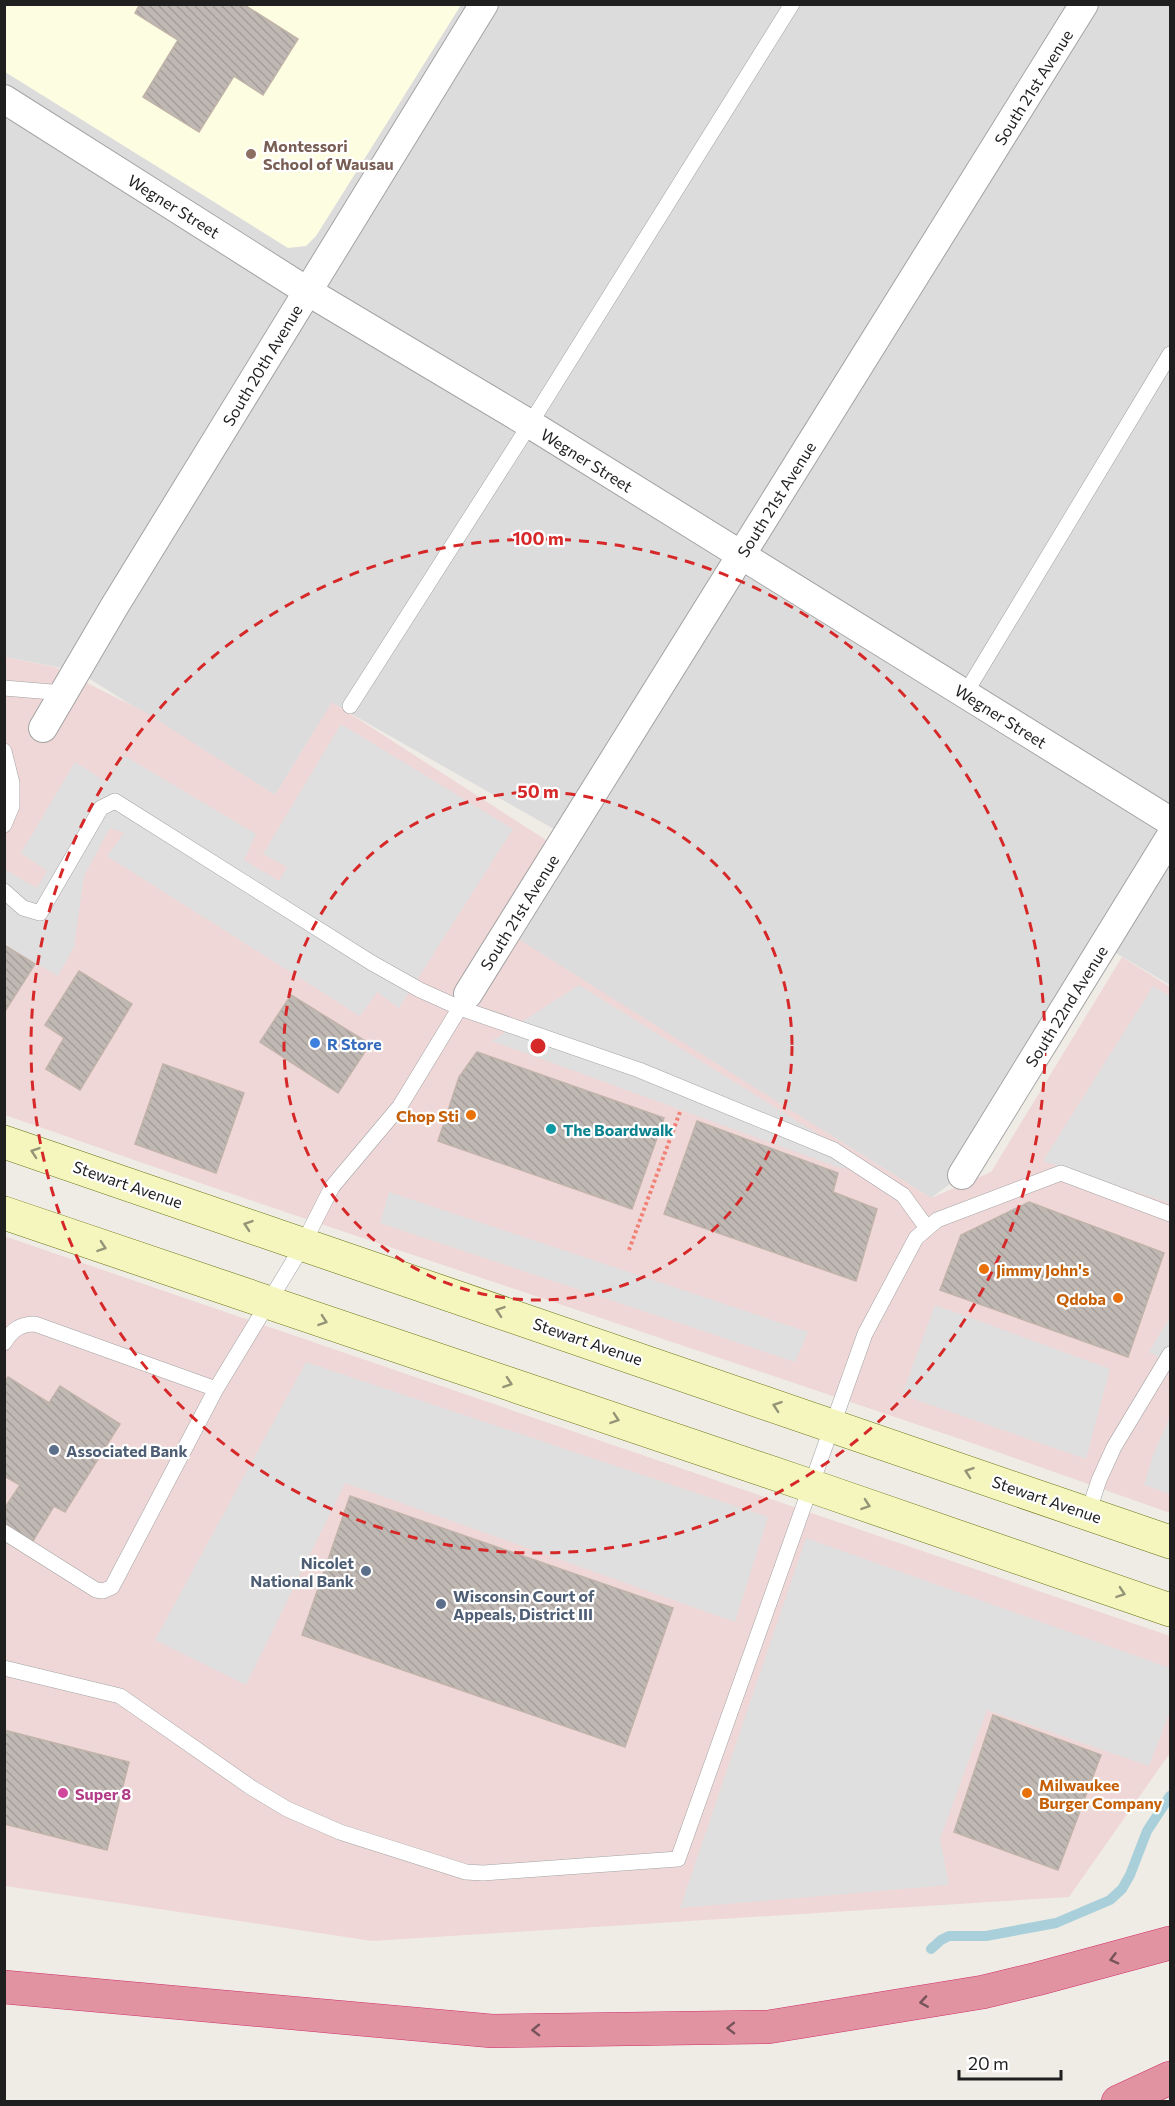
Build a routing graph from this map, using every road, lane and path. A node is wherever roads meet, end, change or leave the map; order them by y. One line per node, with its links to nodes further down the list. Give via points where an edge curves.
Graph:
1 (484, 4): 5 (street, South 20th Avenue)
2 (792, 4): 7 (lane)
3 (1084, 4): 8 (street, South 21st Avenue)
4 (4, 99): 5 (street, Wegner Street)
5 (307, 291): 7 (street, Wegner Street); 10 (street, South 20th Avenue)
6 (1170, 354): 11 (lane)
7 (530, 424): 8 (street, Wegner Street); 12 (lane)
8 (741, 556): 11 (street, Wegner Street); 19 (street, South 21st Avenue)
9 (4, 688): 10 (lane)
10 (64, 693): 13 (street, South 20th Avenue)
11 (964, 694): 15 (street, Wegner Street)
12 (350, 706)
13 (43, 728)
14 (4, 751): 16 (lane, via 12,783 12,806)
15 (1170, 821)
16 (4, 825)
17 (1170, 837): 22 (street, South 22nd Avenue)
18 (4, 891): 19 (lane, via 23,908 40,913 101,808 115,801 372,963 420,990)
19 (464, 1001): 20 (lane); 26 (lane, via 400,1106 332,1187)
20 (688, 1090): 25 (lane, via 834,1150 903,1195); 27 (path)
21 (4, 1142): 26 (street, Stewart Avenue, one-way to 21)
22 (962, 1174)
23 (4, 1214): 28 (street, one-way to 28)
24 (1170, 1214): 25 (lane, via 1061,1173 937,1220)
25 (927, 1228): 32 (lane, via 916,1238 865,1334)
26 (304, 1244): 28 (lane); 32 (street, Stewart Avenue, one-way to 26)
27 (629, 1250)
28 (267, 1302): 31 (lane); 33 (street, one-way to 33)
29 (4, 1343): 31 (lane, via 16,1328 35,1324)
30 (1170, 1354): 34 (lane, via 1114,1447)
31 (216, 1389): 35 (lane, via 108,1590 96,1590)
32 (833, 1425): 33 (lane); 34 (street, Stewart Avenue, one-way to 32)
33 (811, 1486): 37 (street, one-way to 37); 38 (lane, via 678,1859 466,1872 340,1833 287,1809 120,1696)
34 (1088, 1513): 36 (street, Stewart Avenue)
35 (4, 1532)
36 (1170, 1542)
37 (1170, 1610)
38 (4, 1668)
39 (1170, 1943): 40 (highway, one-way to 40, via 983,1992 768,2027 492,2031)
40 (4, 1987)
41 (1170, 2078): 42 (highway)
42 (1118, 2102)

